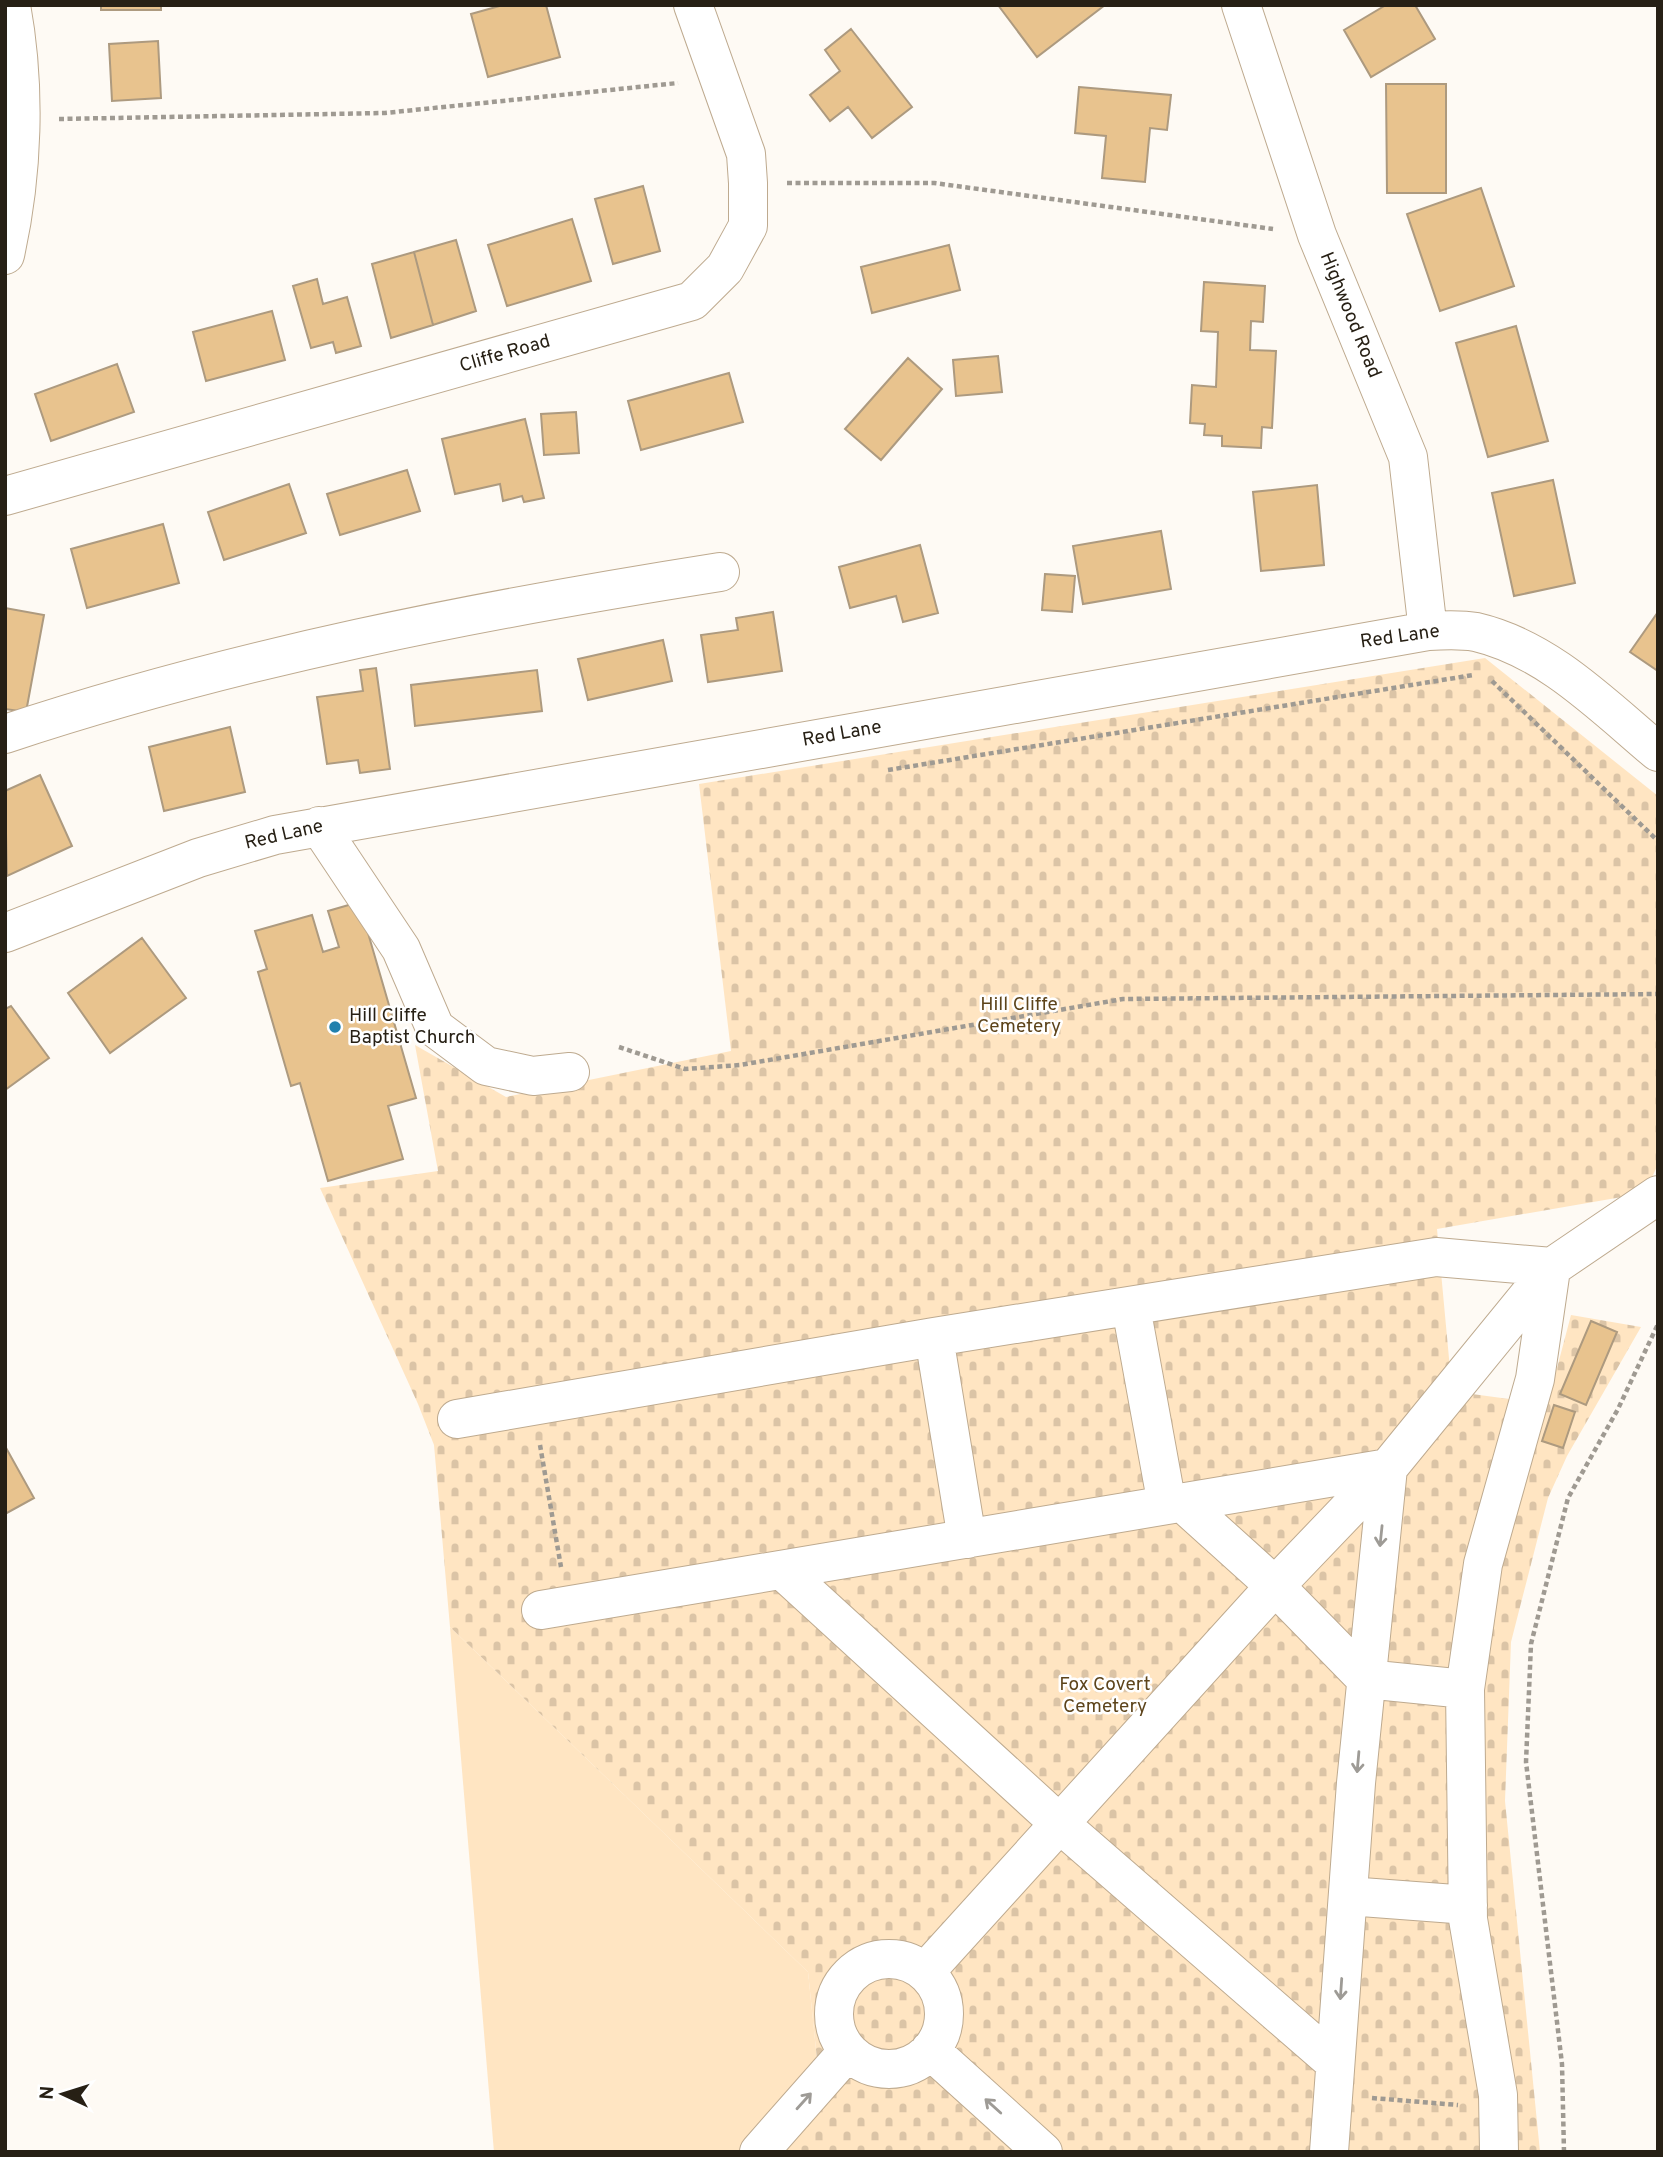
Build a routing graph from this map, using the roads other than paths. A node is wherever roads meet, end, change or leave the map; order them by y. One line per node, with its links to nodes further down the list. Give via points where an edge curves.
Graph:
1 (11, 5): 4 (street, via 20,120 15,214)
2 (693, 5): 5 (street, Cliffe Road, via 746,154 748,226 725,268 692,300)
3 (1241, 5): 7 (street, Highwood Road, via 1317,235 1408,457)
4 (5, 255)
5 (5, 496)
6 (720, 572): 8 (street, via 332,644)
7 (1428, 631): 9 (street, Red Lane, via 1474,632 1532,653); 10 (street, Red Lane)
8 (5, 733)
9 (1658, 751)
10 (319, 827): 11 (street, Red Lane, via 198,858); 12 (street, via 401,949 435,1028 486,1066 533,1076)
11 (5, 933)
12 (570, 1072)
13 (1658, 1195): 14 (street)
14 (1552, 1267): 15 (street, via 1436,1257); 18 (street); 25 (street, via 1535,1379 1483,1564)
15 (1131, 1307): 16 (street); 19 (street)
16 (934, 1337): 17 (street); 20 (street)
17 (457, 1419)
18 (1388, 1468): 19 (street); 22 (street); 24 (street, one-way to 24)
19 (1175, 1504): 20 (street); 22 (street)
20 (967, 1539): 21 (street)
21 (782, 1570): 23 (street); 26 (street)
22 (1275, 1586): 24 (street); 26 (street)
23 (555, 1608)
24 (1366, 1679): 25 (street); 27 (street, one-way to 27)
25 (1465, 1689): 28 (street)
26 (1060, 1824): 29 (street); 32 (street)
27 (1348, 1896): 28 (street); 32 (street, one-way to 32)
28 (1468, 1905): 36 (street, via 1498,2108)
29 (925, 1972): 30 (street, via 943,2001 940,2036); 31 (street, via 909,1962 891,1959 856,1969 836,1999 834,2018)
30 (930, 2050): 31 (street, via 899,2068 880,2068); 34 (street, one-way to 30)
31 (848, 2051): 33 (street, one-way to 31)
32 (1334, 2079): 35 (street)
33 (759, 2152)
34 (1044, 2152)
35 (1329, 2152)
36 (1499, 2152)

